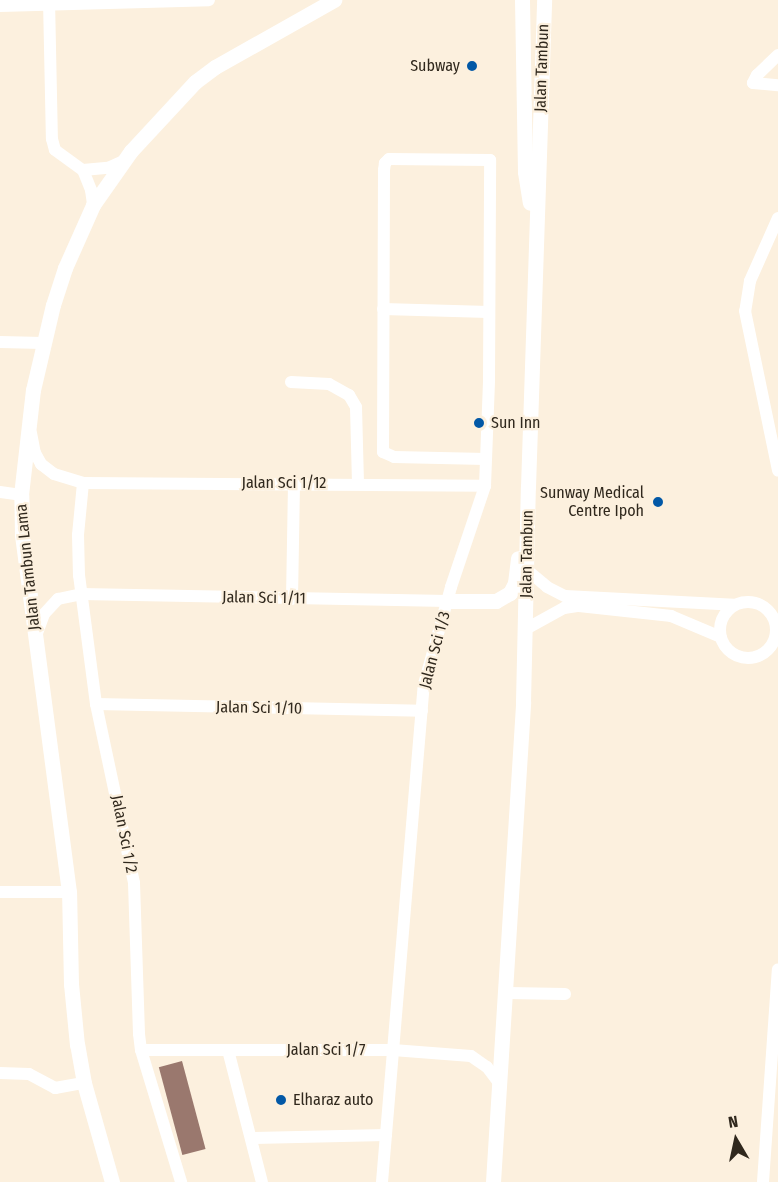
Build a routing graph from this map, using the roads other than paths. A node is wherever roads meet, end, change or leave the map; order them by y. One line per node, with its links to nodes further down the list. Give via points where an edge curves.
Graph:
1 (200, 0): 2 (street); 6 (street)
2 (209, 0)
3 (334, 0): 12 (main road, Jalan Tambun Lama, via 208,72 162,116)
4 (522, 0): 16 (main road, via 525,172)
5 (551, 0): 9 (street)
6 (126, 1): 7 (street)
7 (49, 2): 8 (street); 13 (street, via 52,139 55,150)
8 (0, 6)
9 (544, 7): 16 (main road, Jalan Tambun)
10 (778, 55): 11 (street, via 753,84)
11 (778, 86)
12 (124, 161): 13 (street, via 108,168); 14 (main road, Jalan Tambun Lama)
13 (83, 170): 14 (street)
14 (93, 205): 20 (main road, Jalan Tambun Lama, via 65,268)
15 (778, 218): 24 (street, via 750,281 745,311)
16 (535, 238): 29 (main road, Jalan Tambun)
17 (382, 309): 18 (street); 18 (street, Jalan Sci 1/3, via 386,161 490,160); 23 (street, via 384,454 404,458)
18 (489, 312): 23 (street, Jalan Sci 1/3)
19 (0, 342): 20 (street)
20 (43, 343): 22 (main road, Jalan Tambun Lama)
21 (291, 382): 27 (street, via 329,384 349,394 356,408)
22 (29, 420): 25 (street, Jalan Sci 1/12, via 41,464 54,474); 30 (main road, Jalan Tambun Lama)
23 (486, 459): 28 (street, Jalan Sci 1/3)
24 (778, 471)
25 (83, 483): 26 (street, Jalan Sci 1/12); 33 (street, Jalan Sci 1/2, via 78,535)
26 (294, 483): 27 (street, Jalan Sci 1/12); 34 (street)
27 (358, 484): 28 (street, Jalan Sci 1/12)
28 (485, 486): 35 (street, Jalan Sci 1/3)
29 (528, 487): 32 (main road, Jalan Tambun); 35 (main road, via 520,522 515,583 510,593 496,601)
30 (22, 488): 31 (street); 40 (main road, Jalan Tambun Lama, via 22,534)
31 (0, 492)
32 (527, 570): 36 (street, via 565,596); 38 (main road, Jalan Tambun)
33 (81, 594): 34 (street, Jalan Sci 1/11); 40 (street, via 58,599 44,614); 42 (street, Jalan Sci 1/2)
34 (291, 599): 35 (street, Jalan Sci 1/11)
35 (448, 601): 43 (street, Jalan Sci 1/3, via 424,684)
36 (734, 605): 37 (street, via 760,603); 39 (street, via 722,619)
37 (775, 613): 41 (street)
38 (524, 630): 39 (street, via 564,608 579,606 671,616); 47 (main road, Jalan Tambun)
39 (721, 637): 41 (street, via 731,652 740,657)
40 (35, 639): 45 (main road, Jalan Tambun Lama)
41 (775, 650)
42 (96, 704): 43 (street, Jalan Sci 1/10); 49 (street, Jalan Sci 1/2, via 134,883)
43 (422, 711): 51 (street, Jalan Sci 1/3)
44 (0, 892): 45 (street)
45 (69, 892): 53 (main road, Jalan Tambun Lama, via 71,984)
46 (778, 970): 55 (street)
47 (506, 993): 48 (street); 54 (main road, Jalan Tambun)
48 (565, 994)
49 (141, 1050): 50 (street, Jalan Sci 1/7); 60 (street, Jalan Sci 1/2)
50 (228, 1050): 51 (street, Jalan Sci 1/7); 57 (street)
51 (393, 1050): 54 (street, Jalan Sci 1/7, via 471,1056 487,1067); 56 (street, Jalan Sci 1/3)
52 (0, 1073): 53 (street, via 29,1074 54,1088)
53 (84, 1083): 59 (main road, Jalan Tambun Lama)
54 (499, 1083): 63 (main road, Jalan Tambun)
55 (773, 1115): 58 (street)
56 (386, 1135): 57 (street); 62 (street, Jalan Sci 1/3)
57 (250, 1138): 61 (street)
58 (764, 1176): 64 (street)
59 (112, 1182)
60 (181, 1182)
61 (262, 1182)
62 (382, 1182)
63 (493, 1182)
64 (772, 1182)

